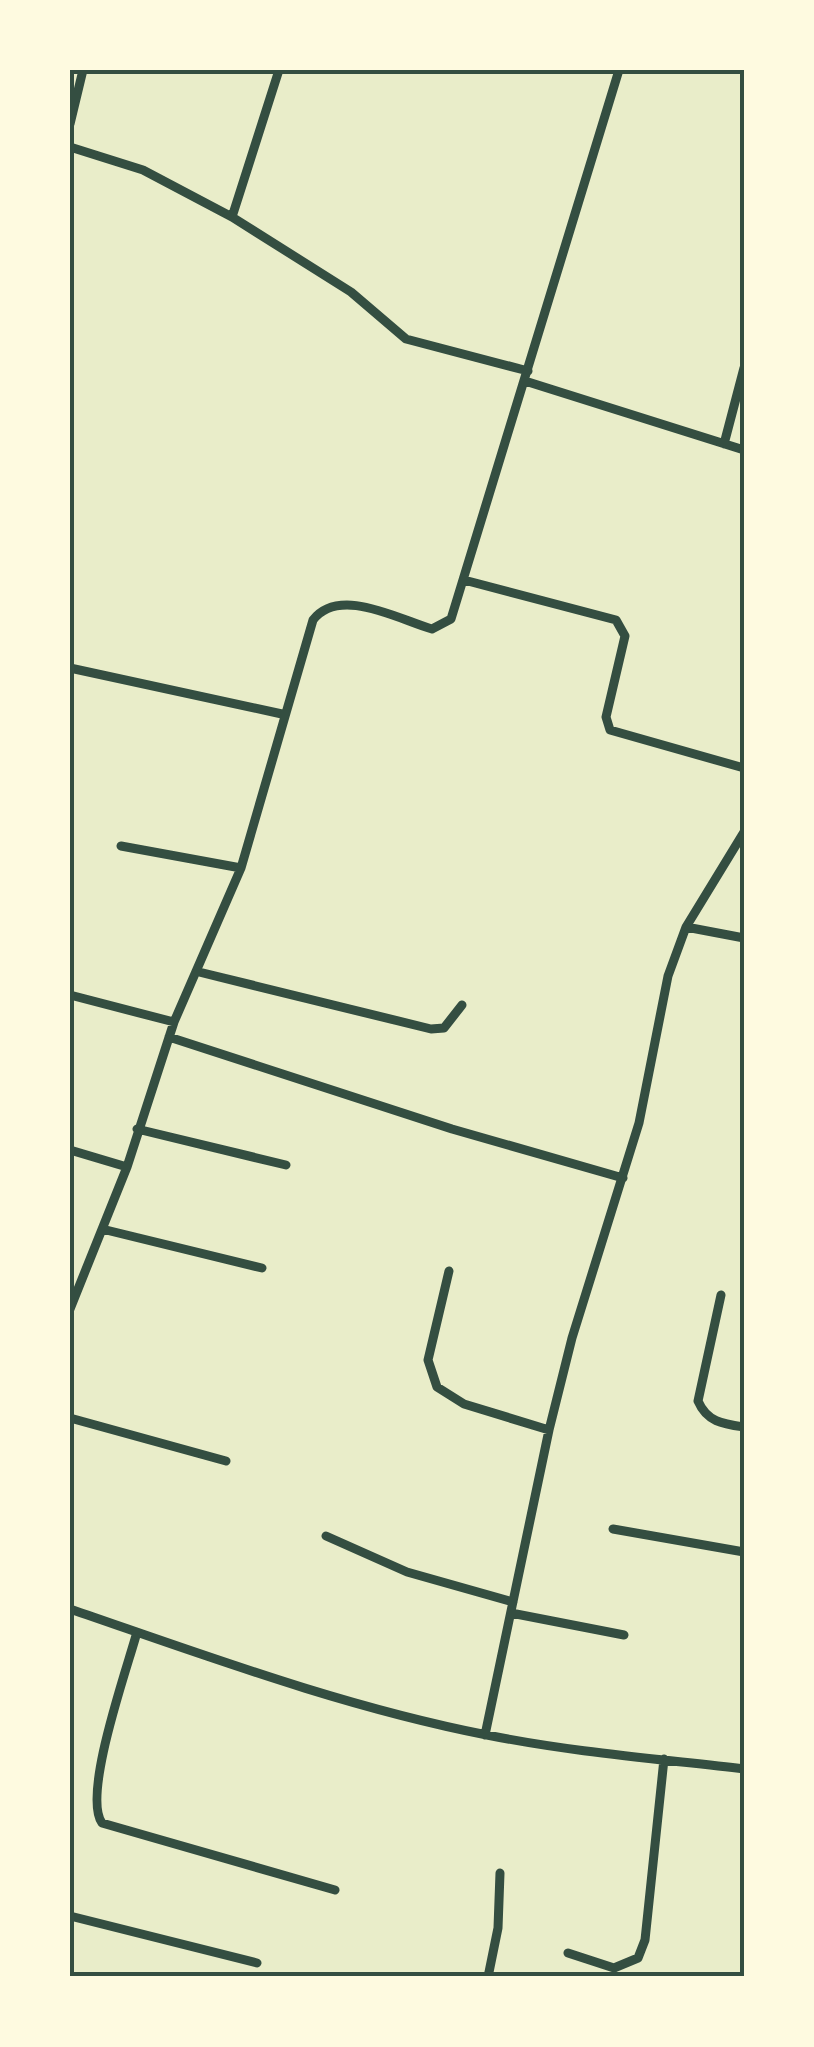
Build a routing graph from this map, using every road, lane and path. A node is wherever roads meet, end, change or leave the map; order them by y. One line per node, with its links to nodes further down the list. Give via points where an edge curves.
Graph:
1 (83, 70): 4 (street)
2 (279, 70): 6 (street)
3 (619, 70): 8 (street)
4 (70, 124)
5 (70, 147): 6 (street, via 143,170)
6 (232, 217): 8 (street, via 351,292 406,339)
7 (744, 368): 9 (street)
8 (527, 376): 9 (street); 11 (street)
9 (724, 444): 10 (street)
10 (744, 450)
11 (464, 580): 13 (street, via 451,618 432,629 345,604 322,608); 14 (street, via 616,620 625,636 606,717 610,730)
12 (70, 668): 13 (street)
13 (282, 714): 17 (street)
14 (744, 768)
15 (744, 832): 18 (street)
16 (121, 846): 17 (street)
17 (241, 868): 20 (street)
18 (686, 927): 19 (street); 29 (street, via 668,976)
19 (744, 938)
20 (199, 972): 22 (street, via 430,1028 444,1028); 23 (street)
21 (70, 995): 23 (street)
22 (462, 1005)
23 (174, 1022): 24 (street)
24 (169, 1038): 25 (street); 29 (street)
25 (138, 1128): 27 (street); 28 (street)
26 (70, 1150): 28 (street)
27 (286, 1165)
28 (127, 1167): 30 (street)
29 (623, 1178): 37 (street)
30 (102, 1229): 31 (street); 34 (street)
31 (262, 1268)
32 (449, 1271): 37 (street, via 428,1360 436,1386 464,1404)
33 (721, 1295): 36 (street, via 698,1401 718,1424)
34 (70, 1309)
35 (70, 1418): 38 (street)
36 (744, 1427)
37 (549, 1430): 42 (street)
38 (226, 1461)
39 (612, 1529): 41 (street)
40 (326, 1536): 42 (street, via 398,1569)
41 (744, 1552)
42 (513, 1602): 44 (street)
43 (70, 1609): 45 (street)
44 (511, 1613): 46 (street); 47 (street)
45 (137, 1632): 47 (street, via 355,1703); 51 (street, via 96,1788 102,1823)
46 (624, 1635)
47 (485, 1735): 48 (street)
48 (664, 1760): 49 (street); 53 (street, via 638,1958 614,1968)
49 (744, 1770)
50 (500, 1874): 55 (street)
51 (336, 1890)
52 (70, 1916): 54 (street)
53 (568, 1953)
54 (256, 1963)
55 (488, 1977)

